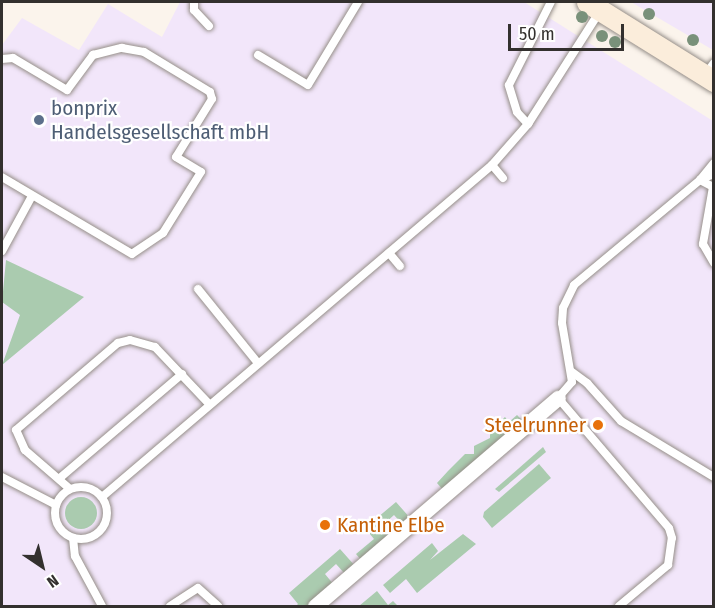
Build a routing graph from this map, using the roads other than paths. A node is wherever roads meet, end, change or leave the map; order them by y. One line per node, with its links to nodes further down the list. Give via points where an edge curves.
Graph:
1 (194, 2): 5 (lane, via 194,10)
2 (358, 2): 6 (lane, via 308,85)
3 (551, 2): 9 (lane, via 512,74 511,96 517,112)
4 (594, 6): 8 (main road); 9 (lane)
5 (209, 26)
6 (258, 55)
7 (2, 59): 17 (lane, via 13,58 68,90 93,55 122,48 144,52 210,93 212,99 176,157 201,172 163,233 132,254)
8 (711, 73)
9 (528, 124): 11 (lane)
10 (714, 163): 15 (lane)
11 (492, 165): 14 (lane); 20 (lane)
12 (714, 174): 15 (lane)
13 (2, 177): 17 (lane)
14 (503, 178)
15 (700, 180): 16 (lane); 25 (lane, via 566,296 562,323)
16 (713, 187): 18 (lane)
17 (32, 196): 19 (lane)
18 (710, 226): 21 (lane, via 703,243)
19 (2, 251)
20 (389, 253): 22 (lane); 24 (lane)
21 (714, 263)
22 (400, 266)
23 (198, 289): 24 (lane)
24 (258, 363): 28 (lane)
25 (572, 372): 27 (lane, via 572,382); 31 (lane, via 588,383 621,421)
26 (182, 374): 28 (lane); 30 (lane); 30 (lane, via 155,347 130,340 118,343 22,422 16,430 25,450 40,466)
27 (558, 398): 39 (street); 40 (lane, via 669,528 673,550 668,565)
28 (209, 404): 33 (lane)
29 (2, 477): 34 (lane)
30 (61, 477): 32 (lane)
31 (714, 477)
32 (70, 489): 33 (lane, via 87,488); 34 (lane)
33 (102, 497): 35 (lane, via 107,510 104,527 88,538)
34 (56, 506): 35 (lane, via 59,527)
35 (73, 538): 36 (lane, via 75,556)
36 (102, 606)
37 (170, 606): 38 (lane, via 198,588)
38 (218, 606)
39 (315, 606)
40 (620, 606)

